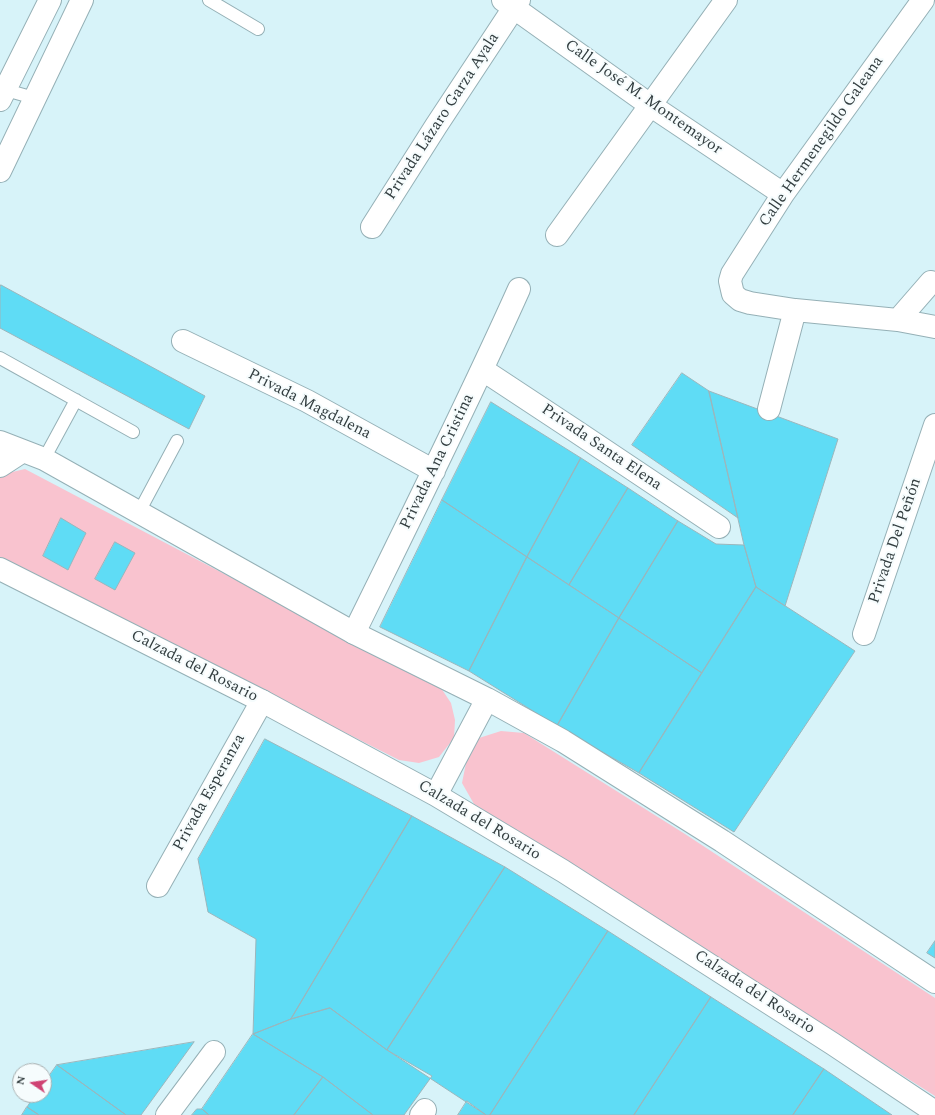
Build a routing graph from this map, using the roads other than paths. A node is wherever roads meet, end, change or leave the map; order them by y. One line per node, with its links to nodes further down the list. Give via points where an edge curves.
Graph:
1 (50, 0): 10 (street)
2 (82, 0): 11 (street)
3 (209, 0): 9 (lane)
4 (726, 0): 12 (street)
5 (923, 0): 14 (street, Calle Hermenegildo Galeana)
6 (930, 0): 8 (street)
7 (512, 2): 12 (street, Calle José M. Montemayor); 15 (street, Privada Lázaro Garza Ayala)
8 (935, 3)
9 (258, 29)
10 (1, 97): 11 (lane, via 13,92)
11 (34, 98): 13 (street)
12 (650, 105): 14 (street, Calle José M. Montemayor); 16 (street)
13 (0, 171)
14 (783, 194): 19 (street, Calle Hermenegildo Galeana, via 732,274 730,288 740,300)
15 (372, 227)
16 (557, 235)
17 (931, 282): 20 (street)
18 (519, 289): 24 (street, Privada Ana Cristina)
19 (795, 310): 20 (street); 26 (street)
20 (898, 320): 21 (street)
21 (935, 327)
22 (183, 341): 34 (street, Privada Magdalena, via 307,401)
23 (0, 358): 25 (lane)
24 (483, 370): 34 (street, Privada Ana Cristina); 36 (street, Privada Santa Elena)
25 (76, 400): 28 (lane); 32 (lane)
26 (769, 409)
27 (935, 425): 39 (street, Privada Del Peñón)
28 (133, 432)
29 (177, 441): 35 (lane)
30 (0, 442): 31 (street)
31 (23, 451): 32 (street); 33 (street)
32 (44, 459): 35 (street)
33 (0, 466)
34 (434, 471): 38 (street, Privada Ana Cristina)
35 (139, 512): 38 (street)
36 (719, 527)
37 (0, 569): 41 (street, Calzada del Rosario)
38 (354, 633): 40 (street)
39 (864, 634)
40 (487, 699): 42 (street); 44 (street, via 562,741 702,829)
41 (262, 700): 42 (street, Calzada del Rosario); 43 (street, Privada Esperanza)
42 (436, 795): 46 (street, Calzada del Rosario, via 563,871)
43 (158, 886)
44 (935, 982)
45 (214, 1052): 47 (street)
46 (935, 1112)
47 (167, 1115)

